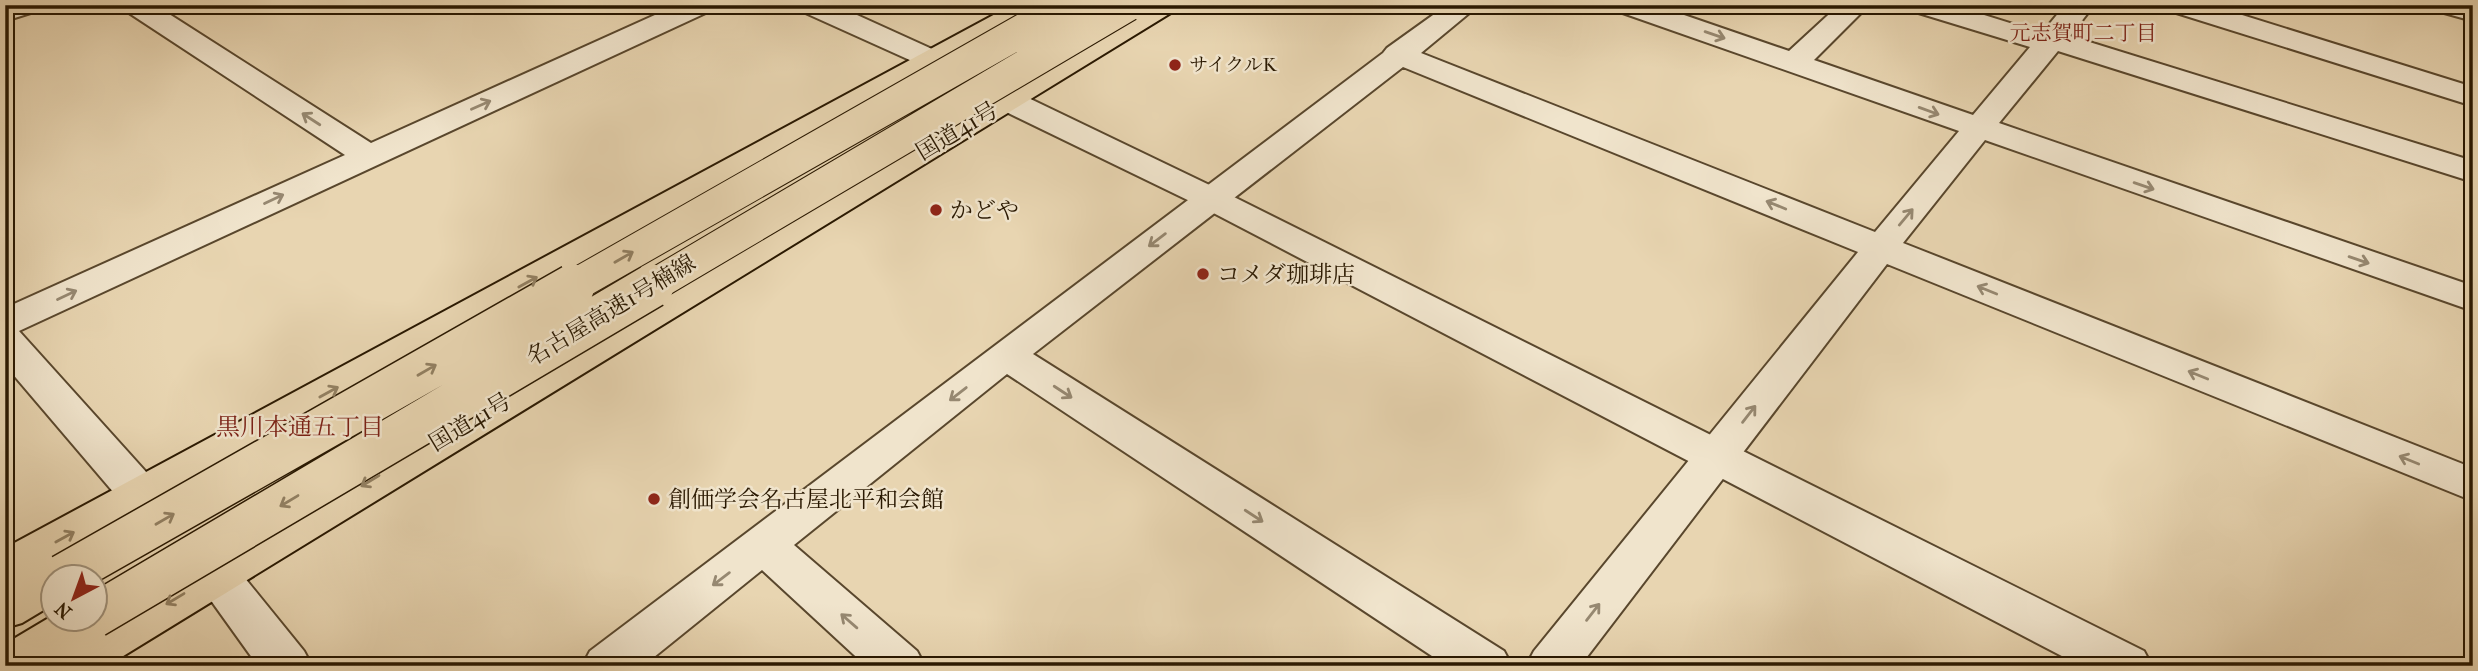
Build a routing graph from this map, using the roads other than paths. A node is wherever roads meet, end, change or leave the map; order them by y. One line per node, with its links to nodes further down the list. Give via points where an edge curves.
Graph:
1 (27, 5): 16 (street)
2 (136, 5): 25 (street, one-way to 2)
3 (700, 5): 25 (street, one-way to 3)
4 (811, 5): 20 (street)
5 (1033, 5): 20 (highway)
6 (1067, 5): 37 (highway, 名古屋高速1号楠線, one-way to 6, bridge)
7 (1128, 5): 41 (highway, 名古屋高速1号楠線, one-way to 41, bridge)
8 (1164, 5): 23 (highway, 国道41号)
9 (1465, 5): 19 (street)
10 (1627, 5): 21 (street, one-way to 21)
11 (1855, 5): 21 (street)
12 (1922, 5): 18 (street)
13 (2080, 5): 18 (street)
14 (2180, 5): 22 (street)
15 (2447, 5): 17 (street)
16 (5, 13)
17 (2473, 13)
18 (2051, 42): 24 (street); 26 (street)
19 (1397, 54): 27 (street); 28 (street, one-way to 19)
20 (933, 60): 23 (street); 35 (highway, one-way to 20)
21 (1794, 63): 24 (street, one-way to 24)
22 (2473, 97)
23 (1007, 100): 27 (street); 39 (highway, 国道41号, one-way to 39)
24 (1981, 129): 28 (street, one-way to 24); 29 (street, one-way to 29)
25 (368, 156): 30 (street, one-way to 25)
26 (2473, 172)
27 (1212, 199): 32 (street, one-way to 32); 33 (street)
28 (1881, 247): 33 (street, one-way to 28); 34 (street, one-way to 28)
29 (2473, 299)
30 (5, 323)
31 (5, 340): 35 (street)
32 (1006, 355): 36 (street, one-way to 36); 49 (street, one-way to 49)
33 (1716, 455): 50 (street, one-way to 33); 51 (street)
34 (2473, 485)
35 (141, 495): 38 (highway, one-way to 35)
36 (765, 546): 47 (street, one-way to 47); 48 (street, one-way to 36)
37 (88, 562)
38 (5, 570)
39 (215, 574): 45 (highway, 国道41号, one-way to 45); 46 (street)
40 (38, 591): 42 (highway)
41 (108, 608)
42 (5, 609)
43 (67, 632): 44 (highway)
44 (10, 666)
45 (65, 666)
46 (287, 666)
47 (607, 666)
48 (900, 666)
49 (1487, 666)
50 (1550, 666)
51 (2127, 666)

